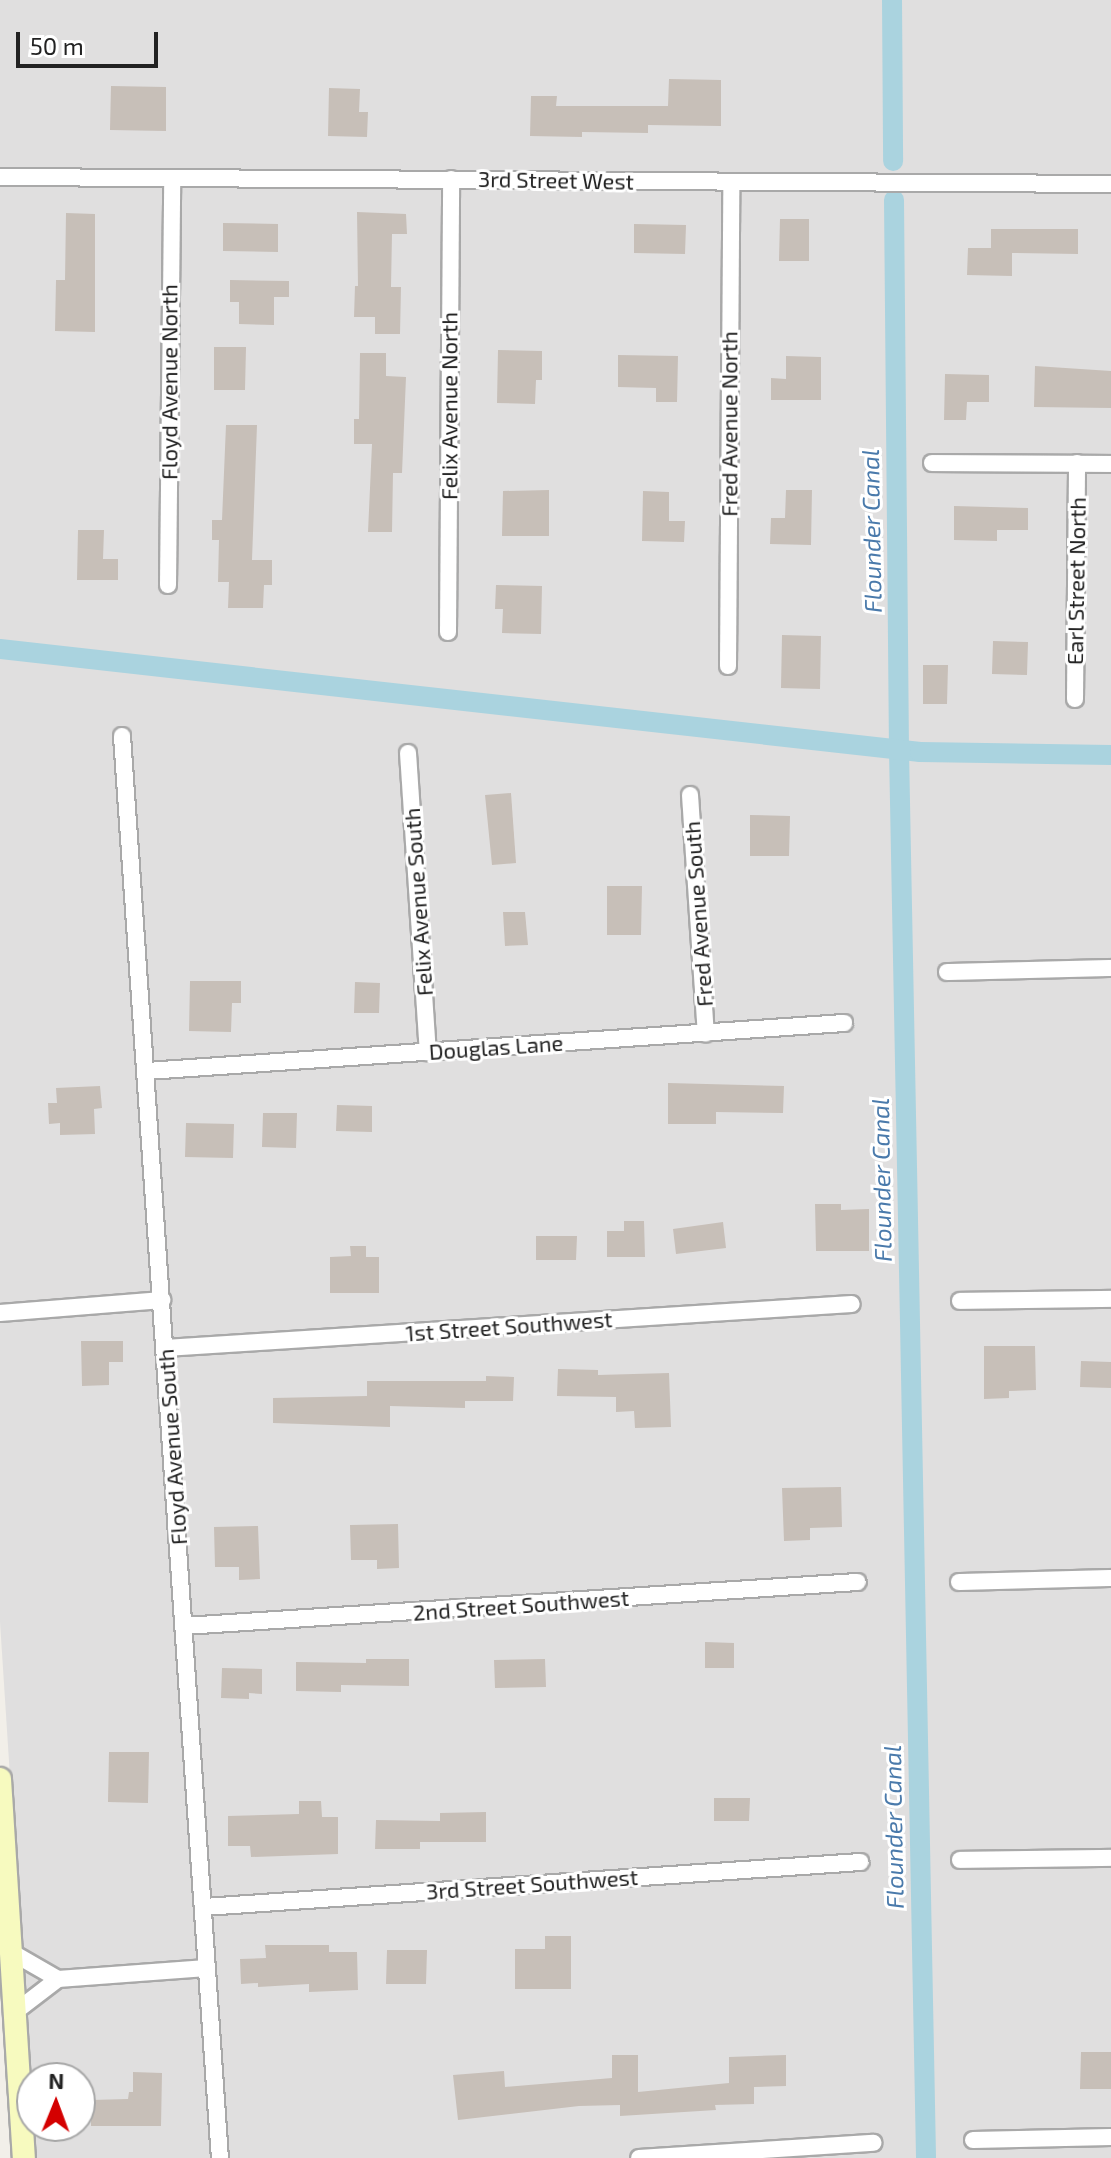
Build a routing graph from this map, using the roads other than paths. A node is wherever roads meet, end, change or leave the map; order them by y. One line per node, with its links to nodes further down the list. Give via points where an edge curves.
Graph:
1 (0, 177): 2 (street, 3rd Street West)
2 (172, 178): 3 (street, 3rd Street West); 9 (street, Floyd Avenue North)
3 (451, 179): 4 (street, 3rd Street West); 10 (street, Felix Avenue North)
4 (731, 182): 5 (street, 3rd Street West); 11 (street, Fred Avenue North)
5 (1111, 184)
6 (932, 463): 7 (street)
7 (1077, 463): 8 (street); 12 (street, Earl Street North)
8 (1111, 464)
9 (168, 585)
10 (448, 632)
11 (728, 666)
12 (1075, 699)
13 (122, 736): 21 (street, Floyd Avenue South)
14 (408, 753): 20 (street, Felix Avenue South)
15 (690, 795): 19 (street, Fred Avenue South)
16 (1111, 968): 17 (street)
17 (947, 972)
18 (844, 1023): 19 (street, Douglas Lane)
19 (706, 1033): 20 (street, Douglas Lane)
20 (428, 1052): 21 (street, Douglas Lane)
21 (147, 1071): 23 (street, Floyd Avenue South)
22 (1111, 1299): 24 (street)
23 (162, 1300): 26 (street); 27 (street, Floyd Avenue South)
24 (960, 1301)
25 (852, 1304): 27 (street, 1st Street Southwest)
26 (0, 1313)
27 (165, 1348): 31 (street, Floyd Avenue South)
28 (1111, 1578): 30 (street)
29 (858, 1582): 31 (street, 2nd Street Southwest)
30 (959, 1582)
31 (184, 1626): 36 (street, Floyd Avenue South)
32 (0, 1779): 37 (main road)
33 (1111, 1858): 34 (street)
34 (960, 1860)
35 (860, 1862): 36 (street, 3rd Street Southwest)
36 (204, 1907): 38 (street, Floyd Avenue South)
37 (11, 1952): 39 (street); 40 (main road)
38 (207, 1968): 39 (street); 45 (street, Floyd Avenue South)
39 (58, 1979): 40 (street)
40 (15, 2012): 44 (main road)
41 (1111, 2137): 42 (street)
42 (973, 2140)
43 (874, 2143): 46 (street)
44 (24, 2158)
45 (220, 2158)
46 (639, 2158)

